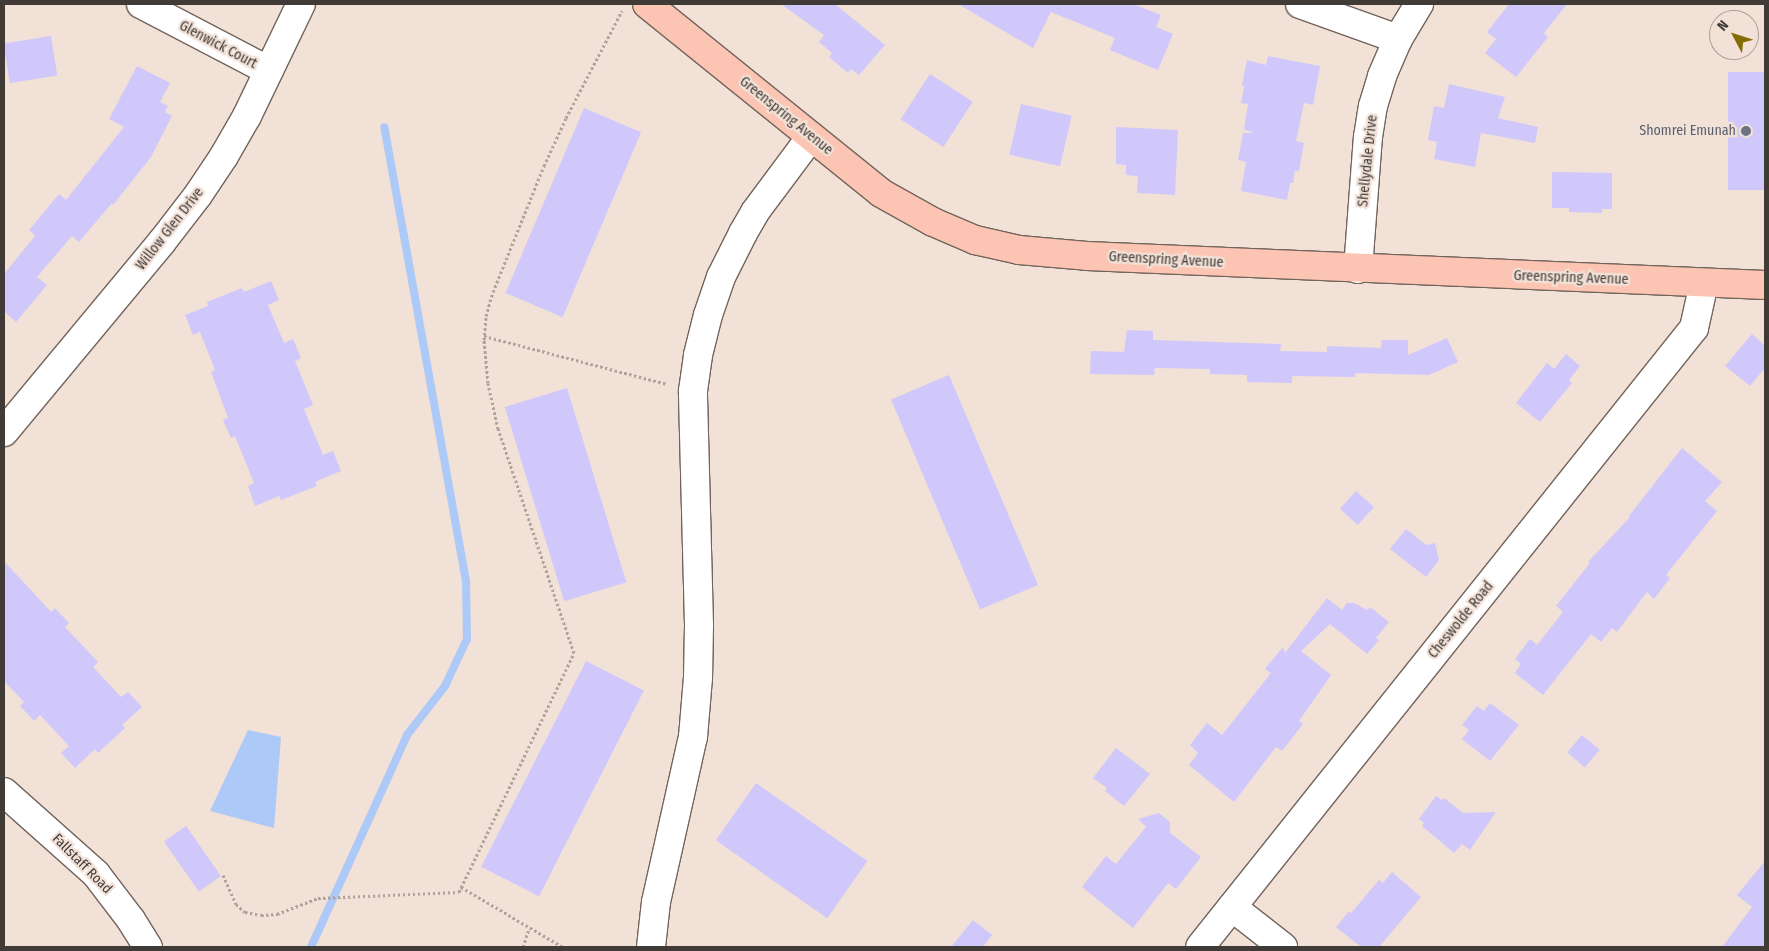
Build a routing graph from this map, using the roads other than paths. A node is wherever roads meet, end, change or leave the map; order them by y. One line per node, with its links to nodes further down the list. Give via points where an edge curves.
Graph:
1 (141, 4): 7 (street, Glenwick Court)
2 (301, 4): 7 (street, Willow Glen Drive)
3 (647, 4): 8 (main road, Greenspring Avenue)
4 (1300, 4): 6 (street)
5 (1419, 4): 6 (street, Shellydale Drive)
6 (1398, 40): 9 (street, Shellydale Drive, via 1382,76 1371,122)
7 (269, 72): 12 (street, Willow Glen Drive, via 224,156 198,195)
8 (811, 137): 9 (main road, Greenspring Avenue, via 881,193 932,222 975,240 1020,250 1087,256); 16 (street, via 755,212 721,278 698,355 693,391 699,624 697,688 693,737 656,902)
9 (1358, 269): 10 (main road, Greenspring Avenue)
10 (1704, 283): 11 (main road, Greenspring Avenue); 14 (street, Cheswolde Road, via 1694,328)
11 (1765, 285)
12 (4, 432)
13 (4, 792): 15 (street, Fallstaff Road, via 96,874 132,920)
14 (1232, 907): 17 (street, Cheswolde Road); 18 (street)
15 (148, 947)
16 (651, 947)
17 (1200, 947)
18 (1283, 947)

